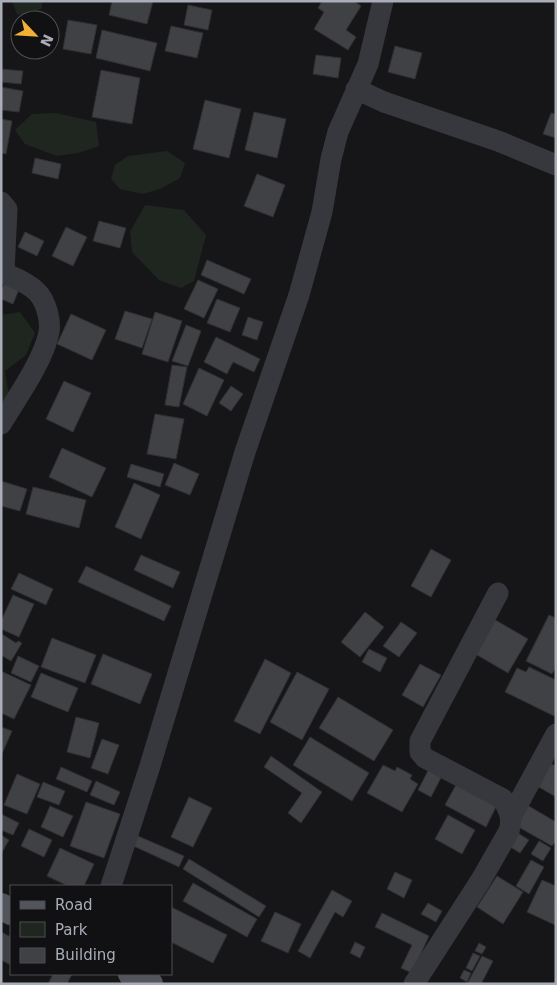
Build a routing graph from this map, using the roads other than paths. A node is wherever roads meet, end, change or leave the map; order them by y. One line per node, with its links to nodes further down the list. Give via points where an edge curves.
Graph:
1 (383, 1): 2 (street, via 368,64)
2 (356, 89): 3 (street); 10 (street, via 338,132 322,212 299,295 245,452)
3 (556, 164)
4 (1, 202): 5 (street, via 7,209)
5 (3, 272): 6 (street, via 38,293 47,312 49,332 39,358)
6 (1, 424)
7 (498, 593): 9 (street, via 420,741 420,752 425,758 503,799)
8 (556, 734): 9 (street)
9 (511, 817): 13 (street, via 509,831 481,880)
10 (111, 885)
11 (133, 975): 12 (main road)
12 (150, 984)
13 (414, 984)

